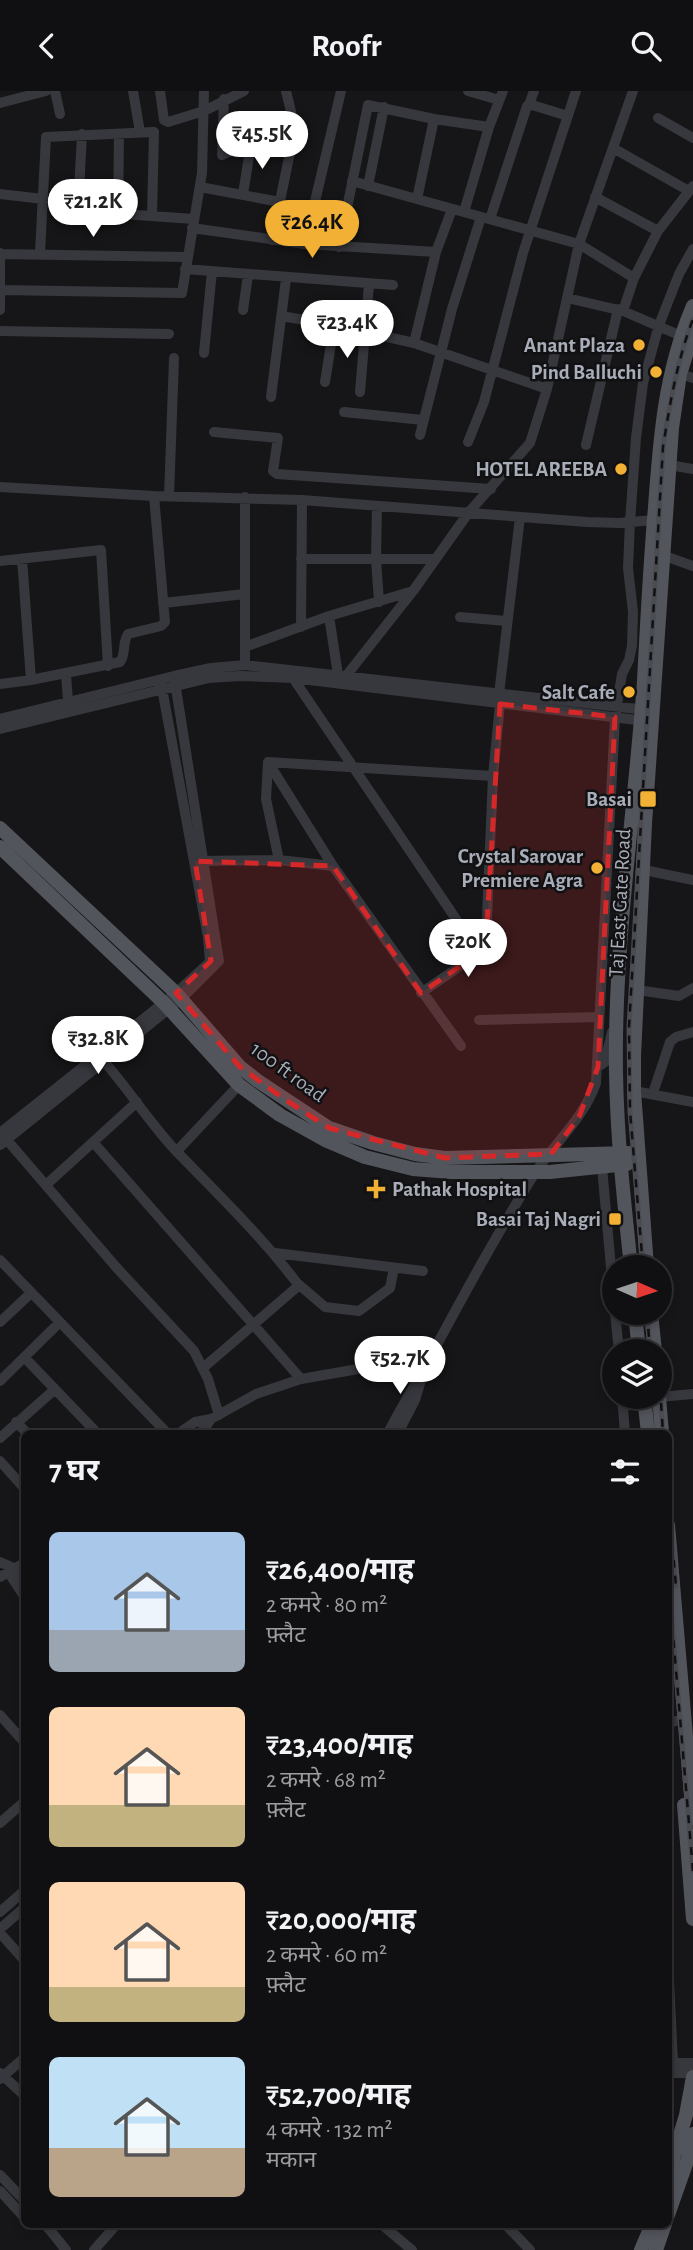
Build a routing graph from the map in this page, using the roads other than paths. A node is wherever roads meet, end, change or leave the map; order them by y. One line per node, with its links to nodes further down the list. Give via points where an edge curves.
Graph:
1 (46, 91): 15 (street)
2 (55, 91): 19 (street)
3 (133, 91): 25 (street)
4 (160, 91): 18 (street, via 165,122)
5 (204, 91): 18 (street)
6 (244, 91): 14 (street)
7 (286, 91): 23 (street)
8 (341, 91): 52 (street)
9 (468, 91): 13 (street)
10 (534, 91): 16 (street)
11 (576, 91): 20 (street)
12 (633, 91): 30 (street)
13 (501, 95): 24 (street)
14 (224, 99): 18 (street); 29 (street, via 220,155)
15 (0, 103)
16 (529, 105): 20 (street); 47 (street)
17 (384, 107): 22 (street); 31 (street, via 372,104 367,108); 32 (street)
18 (205, 111): 33 (street)
19 (60, 114)
20 (568, 116): 49 (street)
21 (658, 118): 28 (street)
22 (434, 119): 24 (street); 39 (street)
23 (295, 124): 29 (street); 40 (street)
24 (489, 127): 44 (street)
25 (140, 132): 26 (street); 46 (street, via 155,133)
26 (119, 134): 27 (street); 45 (street)
27 (82, 135): 38 (street, via 46,138); 43 (street)
28 (693, 138)
29 (251, 144): 36 (street)
30 (613, 148): 34 (street); 37 (street)
31 (352, 181): 32 (street); 54 (street)
32 (368, 186): 39 (street)
33 (200, 187): 36 (street); 48 (street)
34 (691, 188): 50 (street)
35 (0, 194): 38 (street)
36 (243, 194): 40 (street)
37 (595, 197): 50 (street); 53 (street)
38 (43, 199): 58 (street)
39 (417, 199): 41 (street)
40 (280, 202): 51 (street)
41 (452, 209): 44 (street); 56 (street)
42 (64, 210): 43 (street)
43 (78, 211): 45 (street)
44 (464, 212): 47 (street)
45 (118, 214): 46 (street)
46 (152, 216): 48 (street)
47 (485, 218): 49 (street); 80 (street)
48 (193, 223): 51 (street); 59 (street)
49 (531, 230): 53 (street); 83 (street)
50 (658, 231): 62 (street)
51 (272, 240): 52 (street)
52 (305, 244): 54 (street)
53 (579, 244): 62 (street); 67 (street)
54 (339, 247): 56 (street)
55 (693, 249): 74 (street)
56 (436, 252): 79 (street)
57 (0, 253): 58 (street); 66 (street)
58 (40, 253): 59 (street)
59 (186, 263): 60 (street); 66 (street, via 179,295)
60 (212, 271): 61 (street); 81 (street)
61 (248, 275): 63 (street); 70 (street)
62 (634, 278): 71 (street)
63 (286, 279): 64 (street); 72 (street)
64 (369, 284): 65 (street); 76 (street)
65 (393, 285)
66 (1, 290): 69 (street)
67 (567, 298): 71 (street); 86 (street)
68 (693, 306): 78 (main road)
69 (0, 310)
70 (243, 310)
71 (621, 310): 74 (street); 94 (street)
72 (281, 316): 73 (street); 88 (street)
73 (334, 325): 76 (street); 85 (street)
74 (659, 325): 78 (street); 107 (street, via 643,383)
75 (0, 331): 77 (street)
76 (366, 332): 79 (street); 87 (street)
77 (169, 334)
78 (688, 336): 84 (main road, Taj East Gate Road); 106 (main road, via 670,373)
79 (414, 343): 80 (street)
80 (440, 352): 83 (street); 90 (street)
81 (204, 353)
82 (174, 358): 100 (street)
83 (491, 370): 86 (street); 93 (street)
84 (687, 376): 95 (main road, Taj East Gate Road)
85 (325, 382)
86 (547, 389): 98 (street, via 530,443)
87 (360, 392)
88 (271, 397)
89 (344, 412): 90 (street)
90 (423, 421): 92 (street)
91 (214, 432): 98 (street, via 278,438 273,471 277,474)
92 (420, 435)
93 (468, 442)
94 (586, 445)
95 (669, 464): 96 (street); 108 (main road, Taj East Gate Road)
96 (693, 469)
97 (0, 487): 99 (street)
98 (491, 489): 104 (street)
99 (154, 496): 100 (street); 118 (street)
100 (169, 497): 101 (street)
101 (245, 497): 102 (street); 116 (street)
102 (302, 500): 103 (street); 110 (street)
103 (377, 506): 104 (street); 111 (street)
104 (469, 512): 105 (street); 112 (street)
105 (520, 517): 107 (street); 121 (street)
106 (654, 520): 107 (street); 136 (main road)
107 (630, 523): 135 (street, via 634,627)
108 (662, 555): 114 (street); 136 (main road, Taj East Gate Road)
109 (22, 559): 113 (street); 125 (street, via 101,550); 129 (street)
110 (301, 559): 111 (street); 122 (street)
111 (376, 559): 112 (street); 117 (street)
112 (436, 559): 115 (street)
113 (0, 561)
114 (693, 566)
115 (413, 591): 117 (street); 127 (street)
116 (245, 594): 118 (street); 123 (street)
117 (379, 601): 119 (street)
118 (163, 603): 125 (street, via 163,625 128,634 122,660)
119 (329, 616): 122 (street); 127 (street)
120 (460, 617): 121 (street)
121 (506, 621): 133 (street)
122 (300, 627): 123 (street)
123 (245, 647): 124 (street)
124 (245, 665): 127 (street); 130 (street, via 211,668)
125 (108, 666): 126 (street)
126 (65, 674): 129 (street); 134 (street)
127 (342, 675): 133 (street)
128 (293, 678): 130 (street); 133 (street); 140 (street)
129 (31, 680): 131 (street)
130 (175, 681): 132 (street); 144 (street)
131 (0, 684)
132 (162, 684): 134 (street); 138 (street); 144 (street)
133 (499, 699): 135 (street); 141 (street)
134 (68, 701): 137 (street)
135 (615, 712): 136 (street); 155 (street)
136 (647, 715): 147 (main road, Taj East Gate Road); 150 (main road)
137 (0, 719)
138 (0, 729)
139 (268, 762): 140 (street); 145 (street, via 267,807); 146 (street)
140 (352, 766): 141 (street); 149 (street)
141 (493, 776): 149 (street, via 486,941)
142 (0, 828): 154 (main road, 100 ft road)
143 (0, 847): 154 (main road, 100 ft road)
144 (200, 860): 145 (street); 154 (street, via 211,957)
145 (279, 860): 146 (street)
146 (332, 866): 153 (street)
147 (644, 870): 148 (street); 152 (main road, Taj East Gate Road)
148 (693, 880)
149 (479, 953): 153 (street)
150 (619, 975): 160 (street, via 611,1039 605,1062); 171 (main road, via 616,1071)
151 (693, 988): 152 (street, via 679,996)
152 (637, 989): 162 (main road, Taj East Gate Road)
153 (421, 993): 158 (street)
154 (172, 1001): 159 (street); 161 (main road, 100 ft road); 169 (main road, 100 ft road, via 240,1067 329,1128 384,1146 444,1158)
155 (599, 1017): 156 (street); 160 (street)
156 (479, 1020)
157 (693, 1032): 163 (street, via 673,1039)
158 (461, 1047)
159 (102, 1059): 164 (street); 166 (street)
160 (598, 1067): 169 (street, via 591,1096)
161 (239, 1085): 168 (street); 173 (main road, 100 ft road, via 325,1140 384,1163 451,1172)
162 (634, 1091): 163 (street); 170 (main road, Taj East Gate Road)
163 (653, 1093): 165 (street)
164 (137, 1102): 167 (street); 168 (street)
165 (693, 1102)
166 (2, 1139): 174 (street)
167 (93, 1142): 174 (street); 186 (street)
168 (177, 1151): 175 (street)
169 (551, 1154): 171 (main road, 100 ft road); 173 (street)
170 (639, 1158): 171 (main road, 100 ft road); 178 (main road, Taj East Gate Road)
171 (620, 1159): 172 (main road, 100 ft road); 177 (main road)
172 (602, 1167): 173 (main road, 100 ft road); 176 (street)
173 (535, 1172): 188 (street)
174 (47, 1184): 189 (street, via 194,1351)
175 (275, 1253): 180 (street); 182 (street)
176 (610, 1255)
177 (630, 1255)
178 (646, 1255)
179 (0, 1260): 183 (street)
180 (394, 1268): 181 (street); 182 (street, via 390,1288 359,1311 325,1307)
181 (423, 1271)
182 (298, 1283): 186 (street)
183 (31, 1293): 184 (street); 185 (street)
184 (0, 1322)
185 (59, 1323): 187 (street); 202 (street)
186 (254, 1325): 189 (street); 190 (street)
187 (25, 1358): 191 (street); 192 (street)
188 (424, 1367): 190 (street, via 364,1368); 205 (street); 206 (street, via 415,1400)
189 (203, 1368): 198 (street)
190 (301, 1378): 198 (street, via 256,1394)
191 (0, 1381)
192 (54, 1390): 199 (street); 201 (street)
193 (693, 1394): 194 (street)
194 (672, 1396)
195 (623, 1409): 207 (street)
196 (645, 1409): 208 (main road)
197 (660, 1409): 209 (main road)
198 (215, 1417): 203 (street); 204 (street)
199 (16, 1422): 200 (street); 210 (street)
200 (24, 1430)
201 (94, 1430)
202 (164, 1430)
203 (183, 1430)
204 (204, 1430)
205 (389, 1430)
206 (400, 1430)
207 (625, 1430)
208 (648, 1430)
209 (662, 1430)
210 (0, 1438)
211 (0, 1461): 212 (street)
212 (21, 1485)
213 (0, 1562): 215 (street)
214 (672, 1571): 218 (main road)
215 (17, 1575)
216 (672, 1659): 218 (main road)
217 (0, 1715): 219 (street)
218 (685, 1719): 223 (main road); 228 (main road)
219 (21, 1739)
220 (0, 1805): 222 (street)
221 (21, 1805): 222 (street)
222 (9, 1815): 224 (street)
223 (693, 1818)
224 (0, 1823)
225 (21, 1894): 227 (street)
226 (21, 1911): 229 (street)
227 (0, 1912)
228 (693, 1919)
229 (0, 1931): 230 (street)
230 (21, 1956)
231 (21, 2060): 236 (street)
232 (693, 2063): 233 (street)
233 (672, 2066)
234 (672, 2067): 235 (street)
235 (693, 2075): 239 (main road)
236 (1, 2076): 237 (street)
237 (21, 2093)
238 (693, 2134): 243 (main road)
239 (672, 2163)
240 (0, 2175): 242 (street)
241 (0, 2192): 244 (street)
242 (21, 2197)
243 (672, 2203)
244 (21, 2214)
245 (48, 2228): 251 (street)
246 (113, 2228): 253 (street)
247 (386, 2228): 254 (street)
248 (509, 2228): 255 (street)
249 (650, 2228): 256 (main road)
250 (664, 2228): 252 (main road)
251 (62, 2246)
252 (661, 2248)
253 (94, 2250)
254 (412, 2250)
255 (530, 2250)
256 (641, 2250)

